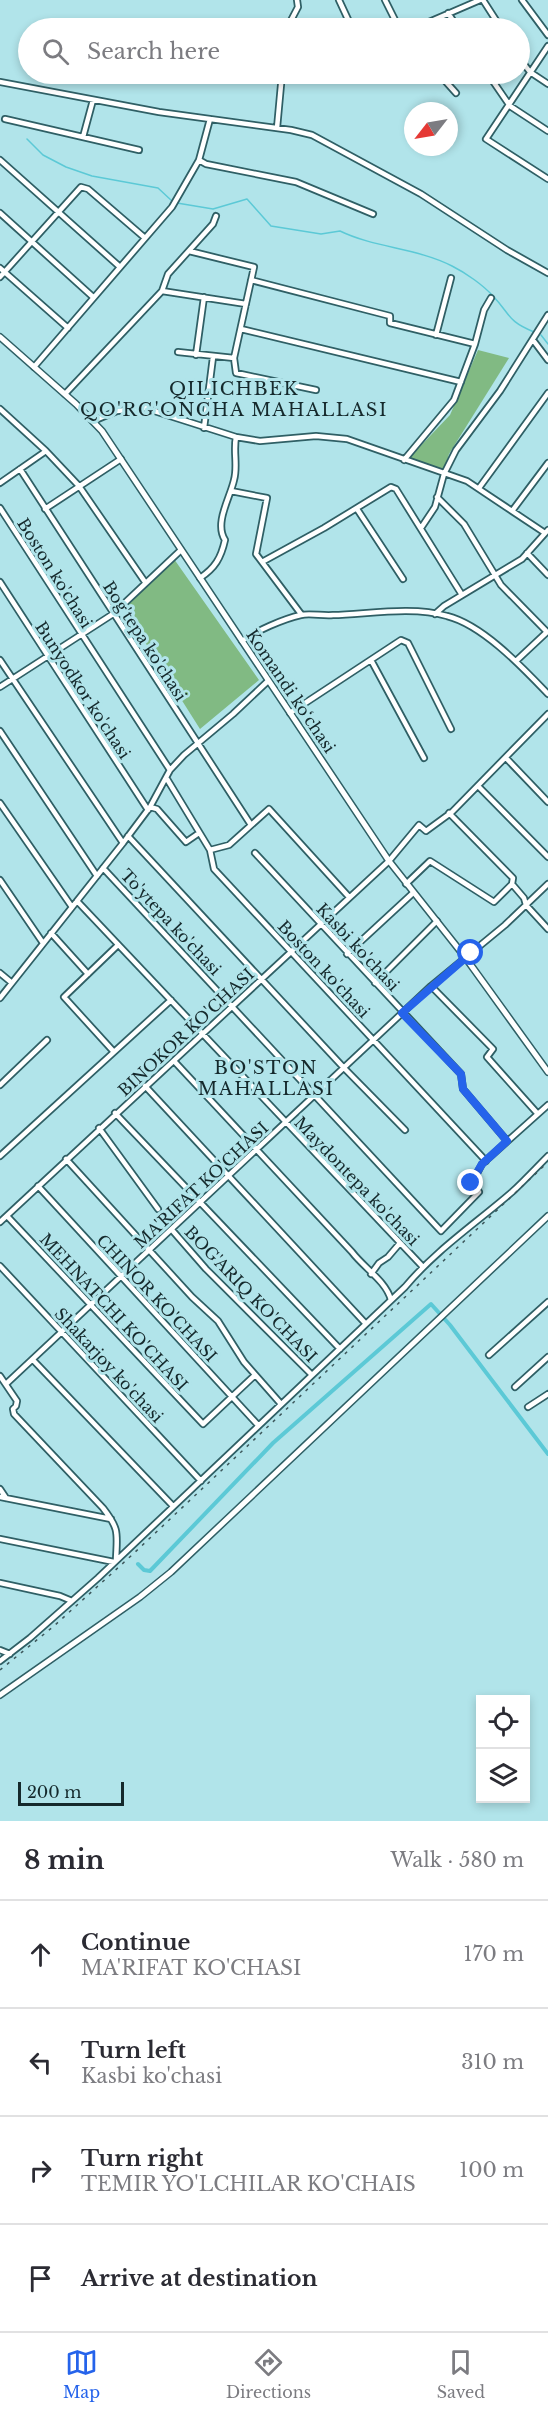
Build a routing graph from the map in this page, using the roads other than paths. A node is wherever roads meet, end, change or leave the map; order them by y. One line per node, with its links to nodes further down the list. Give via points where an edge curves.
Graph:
1 (297, 0): 7 (street)
2 (339, 0): 8 (street)
3 (385, 0): 9 (street)
4 (478, 0): 6 (street); 12 (street)
5 (522, 0): 13 (street)
6 (448, 13): 10 (street); 11 (street)
7 (292, 18)
8 (347, 18)
9 (394, 18)
10 (437, 18)
11 (451, 18)
12 (493, 18)
13 (548, 35)
14 (548, 46): 15 (street)
15 (530, 72): 21 (street)
16 (0, 82): 23 (street)
17 (281, 84): 27 (street)
18 (448, 84): 22 (street)
19 (495, 84): 24 (street)
20 (523, 84): 24 (street)
21 (548, 84)
22 (456, 93)
23 (93, 100): 26 (street); 29 (street)
24 (510, 106): 28 (street); 33 (street, via 486,140)
25 (5, 119): 29 (street)
26 (210, 119): 27 (street); 32 (street)
27 (277, 128): 43 (street, via 312,135 343,151)
28 (548, 130)
29 (83, 137): 30 (street)
30 (139, 150)
31 (0, 160): 34 (street)
32 (199, 160): 36 (street, via 296,182); 38 (street, via 172,207)
33 (548, 179)
34 (60, 212): 38 (street, via 81,187 88,189); 39 (street); 41 (street)
35 (0, 213): 39 (street)
36 (373, 214)
37 (216, 216): 40 (street)
38 (145, 238): 41 (street)
39 (32, 241): 42 (street); 48 (street)
40 (189, 251): 46 (street, via 254,267); 47 (street, via 168,274)
41 (120, 267): 48 (street)
42 (2, 270): 44 (street); 53 (street)
43 (548, 273)
44 (0, 277)
45 (451, 278): 55 (street)
46 (251, 280): 51 (street); 55 (street, via 390,316 390,323)
47 (162, 291): 49 (street); 68 (street)
48 (93, 297): 53 (street)
49 (204, 297): 51 (street); 60 (street)
50 (491, 298): 58 (street)
51 (246, 304): 54 (street)
52 (547, 318): 57 (street)
53 (68, 328): 64 (street)
54 (241, 329): 62 (street); 65 (street)
55 (436, 335): 58 (street)
56 (0, 337): 64 (main road, Komandi ko‘chasi)
57 (533, 340): 63 (street); 78 (street, via 456,450)
58 (475, 344): 65 (street)
59 (178, 352): 60 (street)
60 (196, 354): 61 (street)
61 (213, 357): 62 (street); 71 (street)
62 (234, 358): 66 (street, via 236,374)
63 (548, 360)
64 (34, 367): 68 (main road, Komandi ko‘chasi)
65 (461, 382): 75 (street, via 454,400)
66 (316, 390)
67 (548, 393): 81 (street)
68 (65, 394): 70 (main road, Komandi ko‘chasi)
69 (0, 409): 73 (street)
70 (93, 421): 71 (street, via 117,411 145,408); 74 (main road, Komandi ko‘chasi)
71 (204, 428): 72 (street)
72 (236, 437): 75 (street, via 260,441 327,436 347,439); 82 (street)
73 (46, 451): 77 (street); 80 (street)
74 (121, 459): 80 (street); 90 (main road, Komandi ko‘chasi)
75 (404, 460): 78 (street)
76 (548, 463): 87 (street)
77 (20, 469): 79 (street); 86 (street, Bog'tepa ko'chasi)
78 (444, 474): 81 (street); 83 (street)
79 (0, 482)
80 (79, 486): 86 (street); 98 (street)
81 (479, 488): 87 (street)
82 (231, 491): 92 (street, via 267,498 256,554); 95 (street, via 223,513 225,540 221,556 212,570)
83 (437, 497): 88 (street); 94 (street, via 464,524)
84 (0, 508): 103 (street, Boston ko'chasi)
85 (357, 508): 88 (street, via 391,487); 92 (street); 96 (street)
86 (45, 509): 100 (street, Bog'tepa ko'chasi)
87 (512, 511): 89 (street)
88 (421, 528): 99 (street)
89 (546, 531): 91 (street)
90 (181, 550): 95 (main road, Komandi ko‘chasi); 98 (street)
91 (527, 553): 93 (street); 94 (street)
92 (261, 562): 102 (street)
93 (548, 575)
94 (494, 576): 99 (street); 108 (street, via 547,632)
95 (200, 578): 104 (main road, Komandi ko‘chasi)
96 (403, 579)
97 (0, 582): 105 (street, Bunyodkor ko'chasi)
98 (145, 582): 100 (street)
99 (462, 595): 101 (street)
100 (113, 614): 103 (street); 117 (street, Bog'tepa ko'chasi)
101 (435, 614): 102 (street, via 399,610 383,614); 108 (street, via 460,621 483,634)
102 (301, 615): 104 (street)
103 (80, 634): 105 (street); 120 (street, Boston ko'chasi)
104 (242, 641): 110 (main road, Komandi ko‘chasi)
105 (46, 656): 109 (street); 125 (street, Bunyodkor ko'chasi)
106 (0, 660): 109 (street)
107 (371, 660): 113 (street); 115 (street, via 401,640 408,643); 118 (street)
108 (516, 661): 112 (street)
109 (12, 679): 111 (street); 130 (street)
110 (268, 681): 113 (main road, Komandi ko‘chasi); 117 (street)
111 (0, 687)
112 (548, 694)
113 (290, 713): 134 (main road, Komandi ko‘chasi)
114 (548, 714): 119 (street)
115 (451, 729)
116 (0, 731): 136 (street)
117 (197, 744): 120 (street); 127 (street, Bog'tepa ko'chasi)
118 (424, 758)
119 (506, 758): 122 (street); 123 (street)
120 (170, 770): 121 (street)
121 (167, 779): 125 (street); 128 (street, Boston ko'chasi)
122 (478, 786): 126 (street); 133 (street)
123 (548, 802)
124 (0, 803): 145 (street)
125 (149, 808): 128 (street, Bunyodkor ko'chasi, via 157,809 186,842); 129 (street)
126 (449, 813): 134 (street, BINOKOR KO'CHASI, via 426,831 419,825); 139 (street, via 513,878)
127 (251, 825): 131 (street, via 229,845); 142 (street, via 269,809)
128 (199, 832): 131 (street, Boston ko'chasi)
129 (128, 836): 130 (street); 157 (street)
130 (123, 843): 135 (street)
131 (210, 850): 152 (street, Boston ko'chasi, via 214,869)
132 (255, 853): 147 (street, Kasbi ko'chasi)
133 (548, 856)
134 (389, 861): 138 (main road, Komandi ko‘chasi); 142 (street, BINOKOR KO'CHASI)
135 (103, 868): 136 (street); 163 (street, To'ytepa ko'chasi)
136 (97, 876): 143 (street)
137 (0, 879): 150 (street)
138 (406, 884): 139 (street, via 430,861 494,902); 141 (main road, Komandi ko‘chasi)
139 (512, 884): 144 (street)
140 (548, 885): 144 (street, MA'RIFAT KO'CHASI)
141 (413, 892): 146 (main road, Komandi ko‘chasi); 153 (street)
142 (349, 897): 147 (street, BINOKOR KO'CHASI)
143 (77, 901): 145 (street); 151 (street, Maydontepa ko'chasi)
144 (526, 905): 148 (street); 154 (street, MA'RIFAT KO'CHASI)
145 (72, 907): 149 (street)
146 (437, 921): 154 (main road, Komandi ko‘chasi); 159 (street)
147 (320, 924): 152 (street, BINOKOR KO'CHASI); 153 (street, Kasbi ko'chasi)
148 (548, 929)
149 (51, 933): 150 (street); 156 (street)
150 (43, 943): 158 (street)
151 (118, 945): 156 (street); 162 (street, Maydontepa ko'chasi)
152 (291, 952): 157 (street, BINOKOR KO'CHASI); 167 (street, Boston ko'chasi)
153 (347, 954): 159 (street, Kasbi ko'chasi)
154 (465, 957): 160 (street, MA'RIFAT KO'CHASI); 171 (main road, Komandi ko‘chasi)
155 (0, 973): 158 (street)
156 (88, 974): 168 (street, via 64,997)
157 (262, 979): 163 (street, BINOKOR KO'CHASI); 170 (street)
158 (12, 983): 161 (street)
159 (375, 983): 164 (street, Kasbi ko'chasi)
160 (431, 986): 164 (street, MA'RIFAT KO'CHASI); 177 (street, via 493,1048 487,1057)
161 (0, 998)
162 (171, 1000): 165 (street, Maydontepa ko'chasi); 168 (street)
163 (233, 1006): 165 (street, BINOKOR KO'CHASI); 174 (street, To'ytepa ko'chasi)
164 (402, 1013): 167 (street, MA'RIFAT KO'CHASI); 181 (street, Kasbi ko'chasi, via 461,1074 463,1089)
165 (203, 1034): 169 (street, BINOKOR KO'CHASI); 178 (street, Maydontepa ko'chasi)
166 (47, 1040): 172 (street)
167 (374, 1040): 170 (street, MA'RIFAT KO'CHASI); 186 (street, Boston ko'chasi)
168 (114, 1052): 183 (street)
169 (174, 1061): 173 (street, BINOKOR KO'CHASI); 182 (street)
170 (344, 1068): 174 (street, MA'RIFAT KO'CHASI); 180 (street)
171 (548, 1072)
172 (0, 1085)
173 (145, 1086): 176 (street, BINOKOR KO'CHASI); 187 (street)
174 (314, 1096): 178 (street, MA'RIFAT KO'CHASI); 186 (street, To'ytepa ko'chasi, via 441,1231 479,1192 471,1183)
175 (548, 1105): 177 (street)
176 (115, 1113): 179 (street, BINOKOR KO'CHASI); 189 (street)
177 (537, 1113): 181 (street)
178 (285, 1122): 182 (street, MA'RIFAT KO'CHASI); 195 (street, Maydontepa ko'chasi)
179 (99, 1128): 185 (street, BINOKOR KO'CHASI); 190 (street)
180 (405, 1130)
181 (507, 1141): 186 (street)
182 (257, 1150): 187 (street, MA'RIFAT KO'CHASI); 199 (street)
183 (0, 1156)
184 (548, 1156): 198 (street, via 512,1192)
185 (66, 1159): 188 (street, BINOKOR KO'CHASI); 196 (street)
186 (486, 1161)
187 (229, 1176): 189 (street, MA'RIFAT KO'CHASI); 204 (street)
188 (38, 1186): 191 (street, BINOKOR KO'CHASI); 200 (street, CHINOR KO'CHASI)
189 (201, 1203): 194 (street, MA'RIFAT KO'CHASI); 206 (street)
190 (158, 1209)
191 (7, 1216): 193 (street, BINOKOR KO'CHASI); 203 (street, MEHNATCHI KO'CHASI)
192 (548, 1216): 233 (main road, via 171,1572)
193 (0, 1222)
194 (172, 1230): 196 (street, MA'RIFAT KO'CHASI); 212 (street, BOG'ARIQ KO'CHASI)
195 (400, 1243): 198 (street, Maydontepa ko'chasi); 199 (street)
196 (150, 1250): 200 (street, MA'RIFAT KO'CHASI); 211 (street, via 218,1322)
197 (0, 1266): 205 (street, Shakarjoy ko'chasi)
198 (423, 1267): 201 (street)
199 (372, 1274): 201 (street, via 388,1290)
200 (120, 1278): 203 (street, MA'RIFAT KO'CHASI); 216 (street, CHINOR KO'CHASI)
201 (391, 1300): 204 (street)
202 (548, 1302): 207 (street)
203 (92, 1306): 205 (street, MA'RIFAT KO'CHASI); 216 (street, MEHNATCHI KO'CHASI, via 203,1424)
204 (366, 1324): 206 (street)
205 (63, 1332): 209 (street, MA'RIFAT KO'CHASI); 220 (street, Shakarjoy ko'chasi)
206 (340, 1349): 212 (street)
207 (489, 1355)
208 (548, 1357): 214 (street)
209 (33, 1360): 213 (street, MA'RIFAT KO'CHASI); 224 (street)
210 (0, 1376): 213 (street)
211 (254, 1376): 216 (street); 217 (street)
212 (312, 1376): 217 (street)
213 (6, 1384): 225 (street, via 17,1401 14,1414)
214 (515, 1387)
215 (548, 1394): 218 (street)
216 (232, 1395): 219 (street, CHINOR KO'CHASI)
217 (281, 1404): 219 (street)
218 (528, 1407)
219 (258, 1425): 220 (street)
220 (201, 1481): 224 (street)
221 (0, 1489): 223 (street)
222 (0, 1497): 223 (street)
223 (6, 1498): 225 (street)
224 (173, 1506): 227 (street)
225 (111, 1519): 227 (street, via 117,1529)
226 (0, 1539): 227 (street)
227 (115, 1561): 229 (street)
228 (0, 1583): 229 (street)
229 (72, 1601): 231 (street)
230 (0, 1650): 231 (street)
231 (10, 1654): 232 (street)
232 (0, 1661)
233 (0, 1695)

